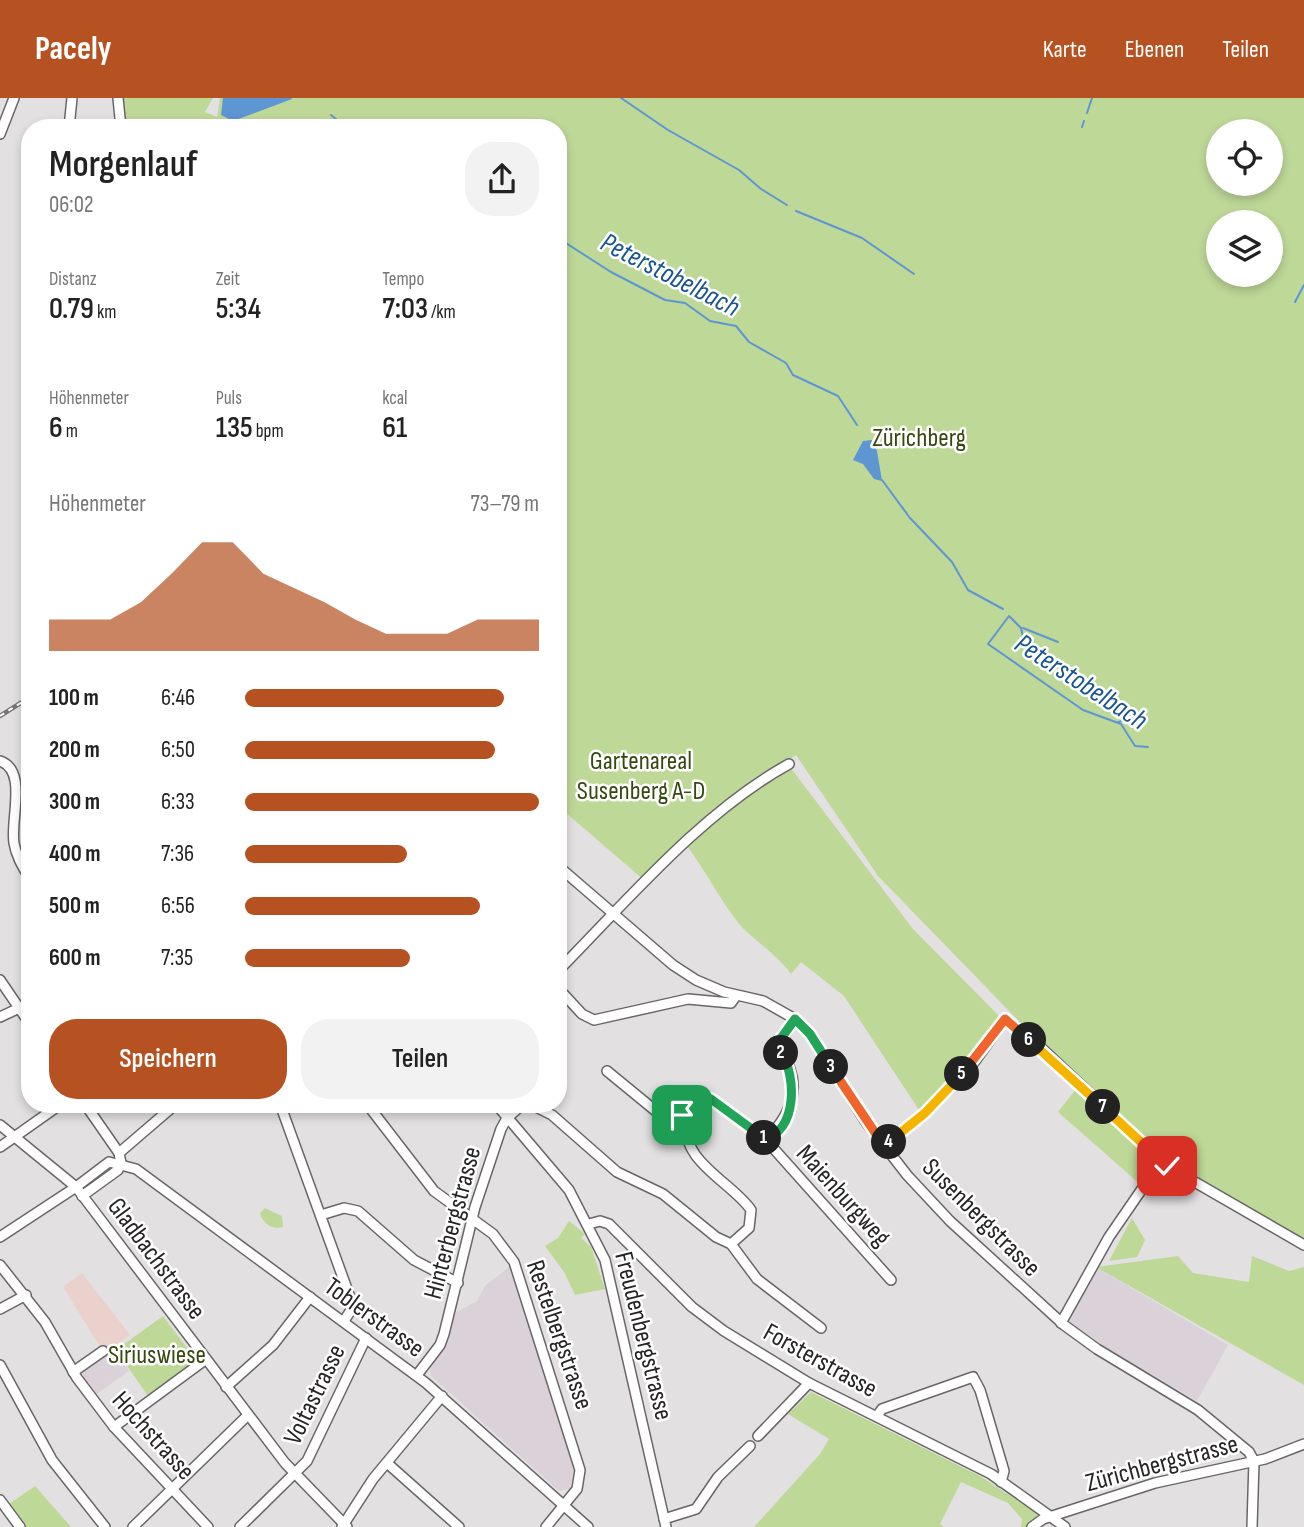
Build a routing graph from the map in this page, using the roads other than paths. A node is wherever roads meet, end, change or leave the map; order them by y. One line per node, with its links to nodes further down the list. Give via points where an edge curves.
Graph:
1 (14, 98): 6 (street)
2 (72, 98): 4 (street)
3 (118, 98): 5 (street)
4 (70, 119)
5 (120, 119)
6 (0, 134)
7 (0, 761): 9 (street, via 15,775 14,844)
8 (789, 764): 11 (street, via 732,803)
9 (21, 859)
10 (567, 874): 11 (street, Susenbergstrasse)
11 (614, 914): 12 (street); 14 (street, Susenbergstrasse, via 681,971)
12 (567, 962)
13 (0, 980): 16 (street)
14 (736, 996): 15 (street, via 731,1003 688,999 594,1020); 19 (street, Susenbergstrasse, via 771,1005)
15 (567, 998)
16 (19, 1009): 17 (street); 18 (street)
17 (21, 1012)
18 (0, 1017)
19 (795, 1019): 33 (street, via 779,1044 792,1075 789,1108); 34 (street, Susenbergstrasse, via 810,1034)
20 (607, 1071): 29 (street, via 657,1112)
21 (48, 1113): 32 (street)
22 (91, 1113): 36 (street)
23 (167, 1113): 36 (street)
24 (284, 1113): 40 (street)
25 (374, 1113): 41 (street, Restelbergstrasse, via 434,1191)
26 (503, 1113): 30 (street, Freudenbergstrasse)
27 (513, 1113): 30 (street)
28 (548, 1113): 44 (street, via 617,1171 663,1194)
29 (691, 1115): 33 (street, Maienburgweg, via 711,1099); 44 (street, via 686,1127 691,1144 720,1182 751,1210 749,1228)
30 (507, 1118): 41 (street, Hinterbergstrasse); 42 (street, Freudenbergstrasse, via 569,1190)
31 (0, 1125): 32 (street, Gladbachstrasse)
32 (14, 1136): 35 (street); 38 (street, Gladbachstrasse)
33 (766, 1140): 47 (street, Maienburgweg)
34 (884, 1146): 37 (street, via 925,1113 975,1061 1005,1019); 53 (street, Susenbergstrasse, via 942,1213)
35 (0, 1147)
36 (120, 1158): 38 (street); 39 (street, via 118,1170); 50 (street, Toblerstrasse)
37 (1163, 1158): 45 (street); 53 (street, via 1110,1237)
38 (76, 1187): 39 (street, Gladbachstrasse); 43 (street)
39 (82, 1196): 57 (street, Gladbachstrasse)
40 (321, 1214): 48 (street, via 344,1208 358,1211 414,1260); 52 (street, via 351,1300)
41 (473, 1219): 48 (street, Hinterbergstrasse); 76 (street, Restelbergstrasse, via 499,1240 513,1262 548,1365 580,1470 576,1489)
42 (589, 1224): 61 (street, Forsterstrasse, via 610,1224 707,1319); 78 (street, Freudenbergstrasse, via 610,1277)
43 (0, 1237)
44 (731, 1244): 54 (street, via 757,1279 807,1323)
45 (1304, 1245)
46 (0, 1265): 49 (street, Hochstrasse)
47 (891, 1280)
48 (458, 1283): 60 (street, Hinterbergstrasse, via 440,1345)
49 (26, 1295): 51 (street); 59 (street, Hochstrasse)
50 (310, 1297): 52 (street, Toblerstrasse); 62 (street, via 273,1345)
51 (0, 1309)
52 (344, 1321): 55 (street, Toblerstrasse)
53 (1062, 1323): 70 (street, Susenbergstrasse, via 1198,1410 1246,1448)
54 (821, 1328)
55 (366, 1338): 60 (street, Toblerstrasse); 72 (street, Voltastrasse, via 307,1461)
56 (103, 1351): 59 (street)
57 (205, 1360): 62 (street, Gladbachstrasse); 66 (street)
58 (0, 1364): 81 (street, via 52,1460)
59 (73, 1372): 66 (street, Hochstrasse)
60 (417, 1375): 63 (street, Toblerstrasse)
61 (809, 1383): 65 (street, Forsterstrasse); 67 (street)
62 (226, 1387): 64 (street, Gladbachstrasse)
63 (442, 1396): 71 (street); 76 (street, Toblerstrasse)
64 (248, 1415): 72 (street, Gladbachstrasse); 74 (street)
65 (877, 1416): 73 (street, Forsterstrasse); 73 (street, via 883,1409 973,1377 981,1390 1004,1471)
66 (114, 1427): 74 (street, Hochstrasse)
67 (758, 1436)
68 (1304, 1444): 70 (street, Zürichbergstrasse)
69 (750, 1446): 78 (street, via 718,1477 696,1509)
70 (1254, 1461): 77 (street, Zürichbergstrasse, via 1161,1481); 90 (street)
71 (387, 1462): 79 (street); 85 (street)
72 (294, 1475): 79 (street, Gladbachstrasse); 84 (street, Voltastrasse)
73 (1001, 1482): 77 (street, Forsterstrasse)
74 (171, 1488): 82 (street); 83 (street, Hochstrasse)
75 (0, 1500): 80 (street)
76 (565, 1506): 86 (street, Restelbergstrasse); 87 (street, Toblerstrasse)
77 (1050, 1516): 88 (street, Zürichbergstrasse); 89 (street, Forsterstrasse)
78 (665, 1523)
79 (344, 1526)
80 (20, 1527)
81 (105, 1527)
82 (133, 1527)
83 (208, 1527)
84 (240, 1527)
85 (459, 1527)
86 (546, 1527)
87 (588, 1527)
88 (1032, 1527)
89 (1065, 1527)
90 (1252, 1527)

